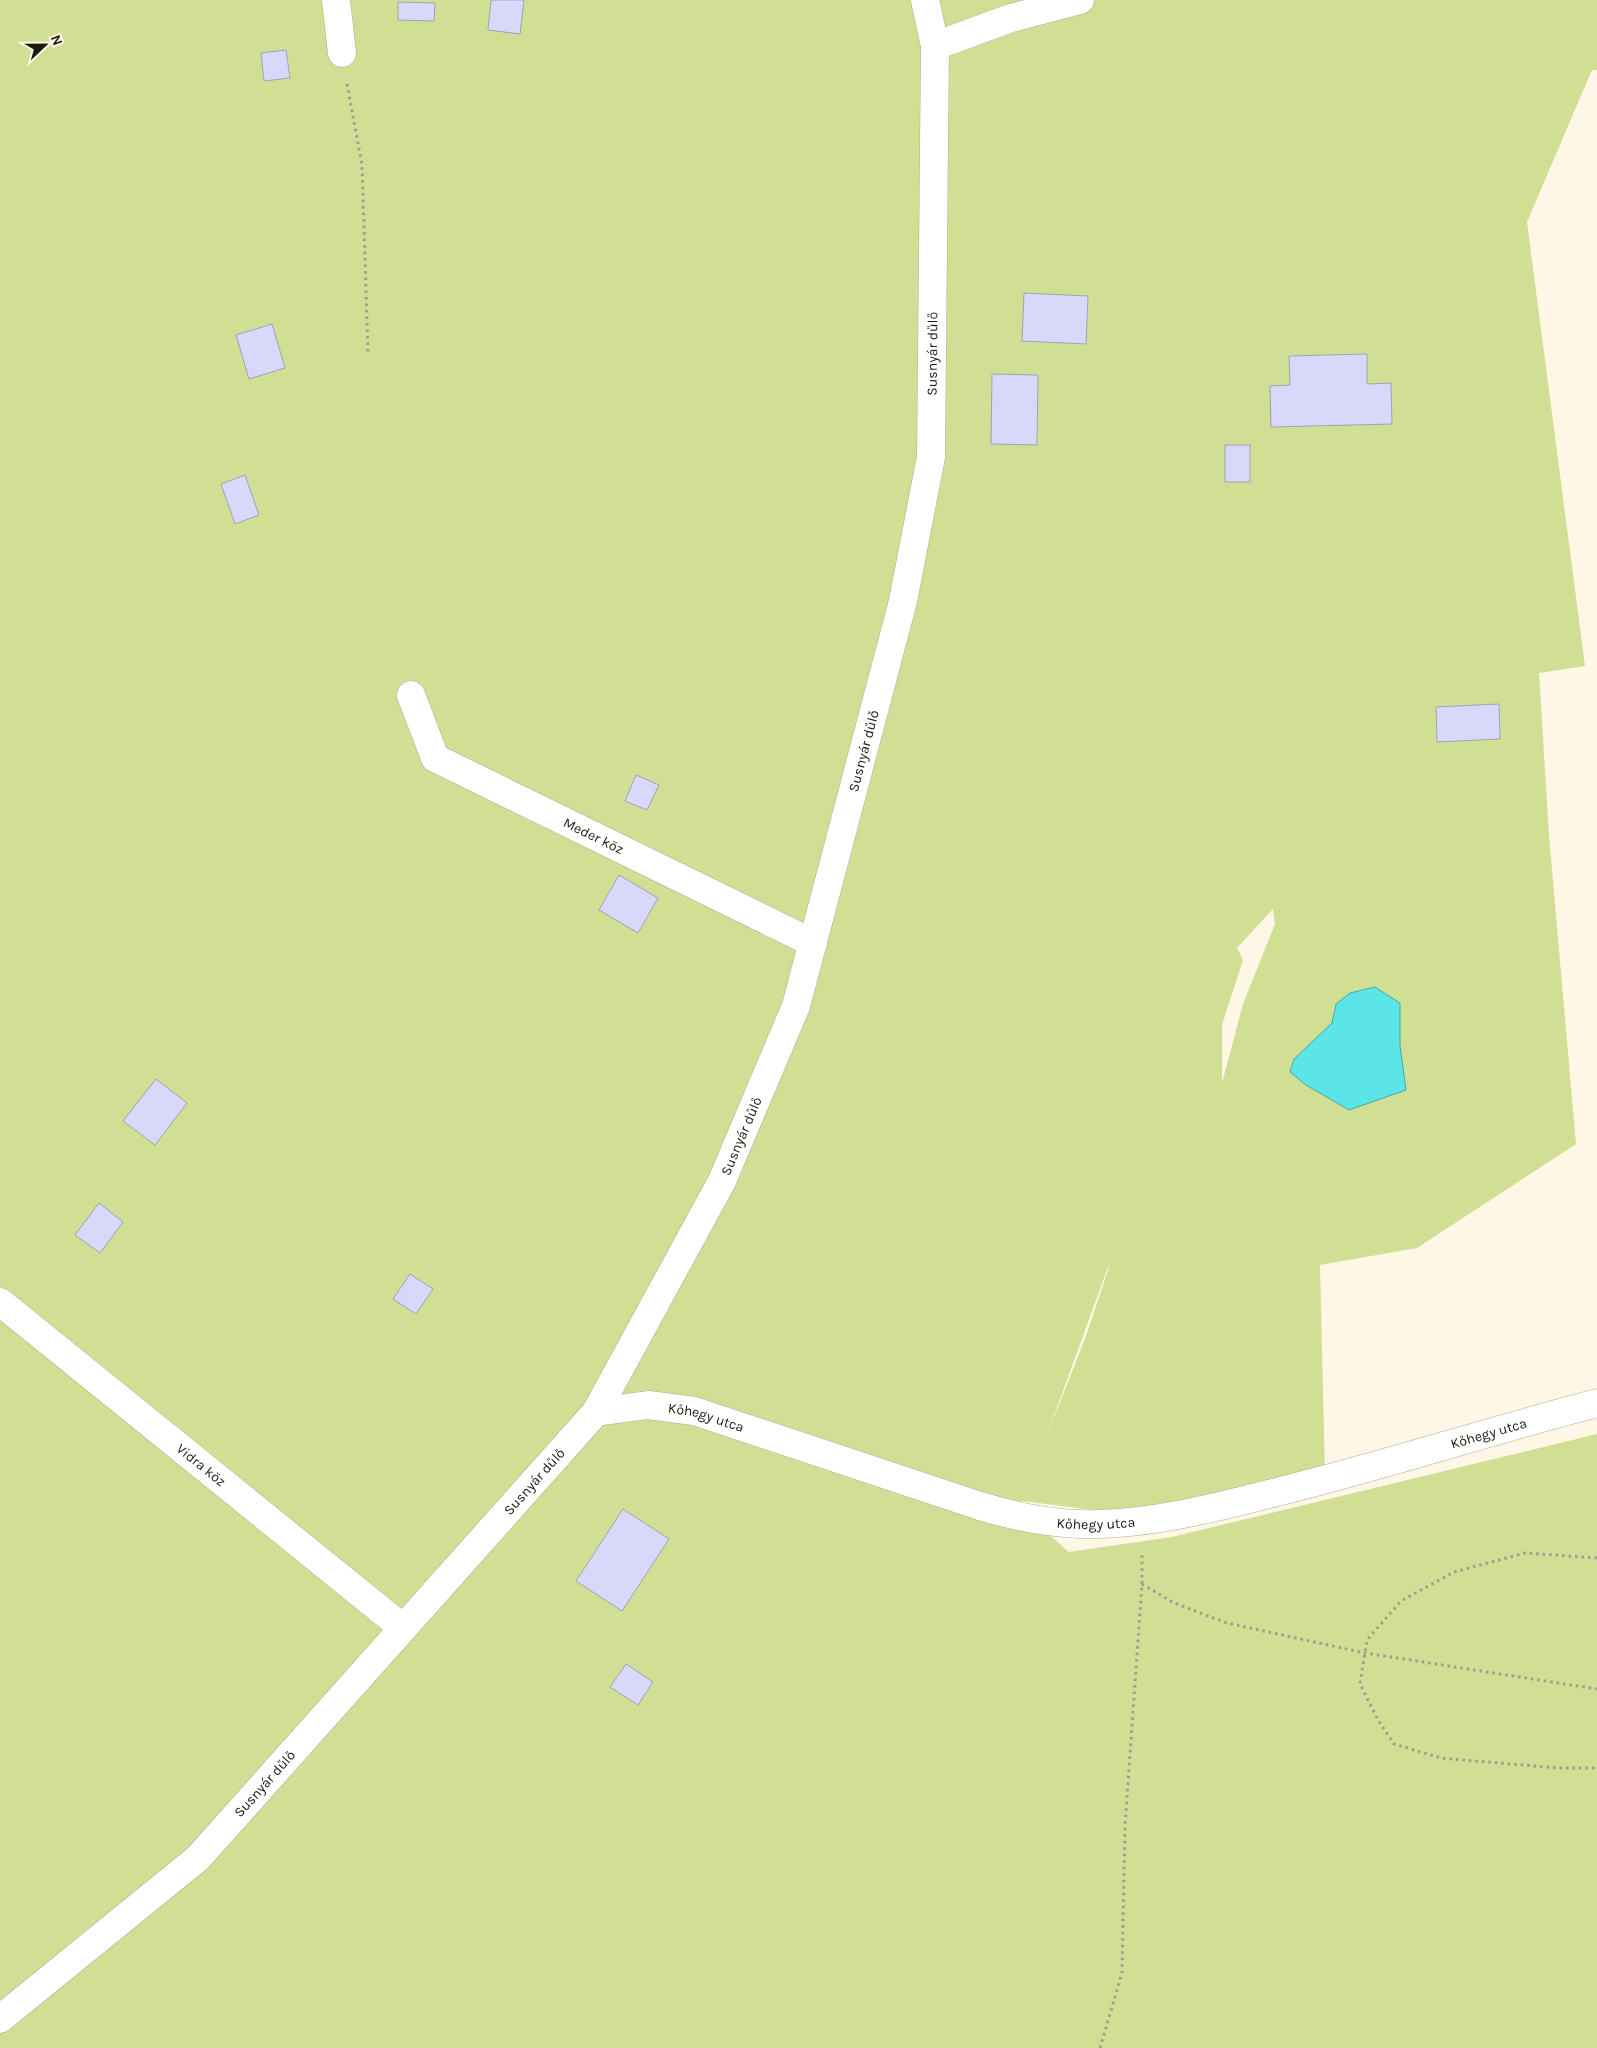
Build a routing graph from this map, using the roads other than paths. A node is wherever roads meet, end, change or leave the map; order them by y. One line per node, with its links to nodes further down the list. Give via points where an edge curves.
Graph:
1 (336, 0): 5 (street)
2 (925, 0): 4 (street, Susnyár dűlő)
3 (1080, 0): 4 (street, via 1011,18)
4 (935, 46): 7 (street, Susnyár dűlő, via 931,457 903,602)
5 (342, 54)
6 (411, 695): 7 (street, Meder köz, via 435,758)
7 (813, 943): 10 (street, Susnyár dűlő, via 796,1006 722,1181)
8 (0, 1302): 11 (street, Vidra köz)
9 (1597, 1402): 10 (street, Kőhegy utca, via 1358,1472 1235,1503 1141,1520 1080,1524 1019,1518 694,1411 648,1405)
10 (596, 1412): 11 (street, Susnyár dűlő)
11 (403, 1628): 12 (street, Susnyár dűlő, via 198,1858)
12 (0, 2019)

